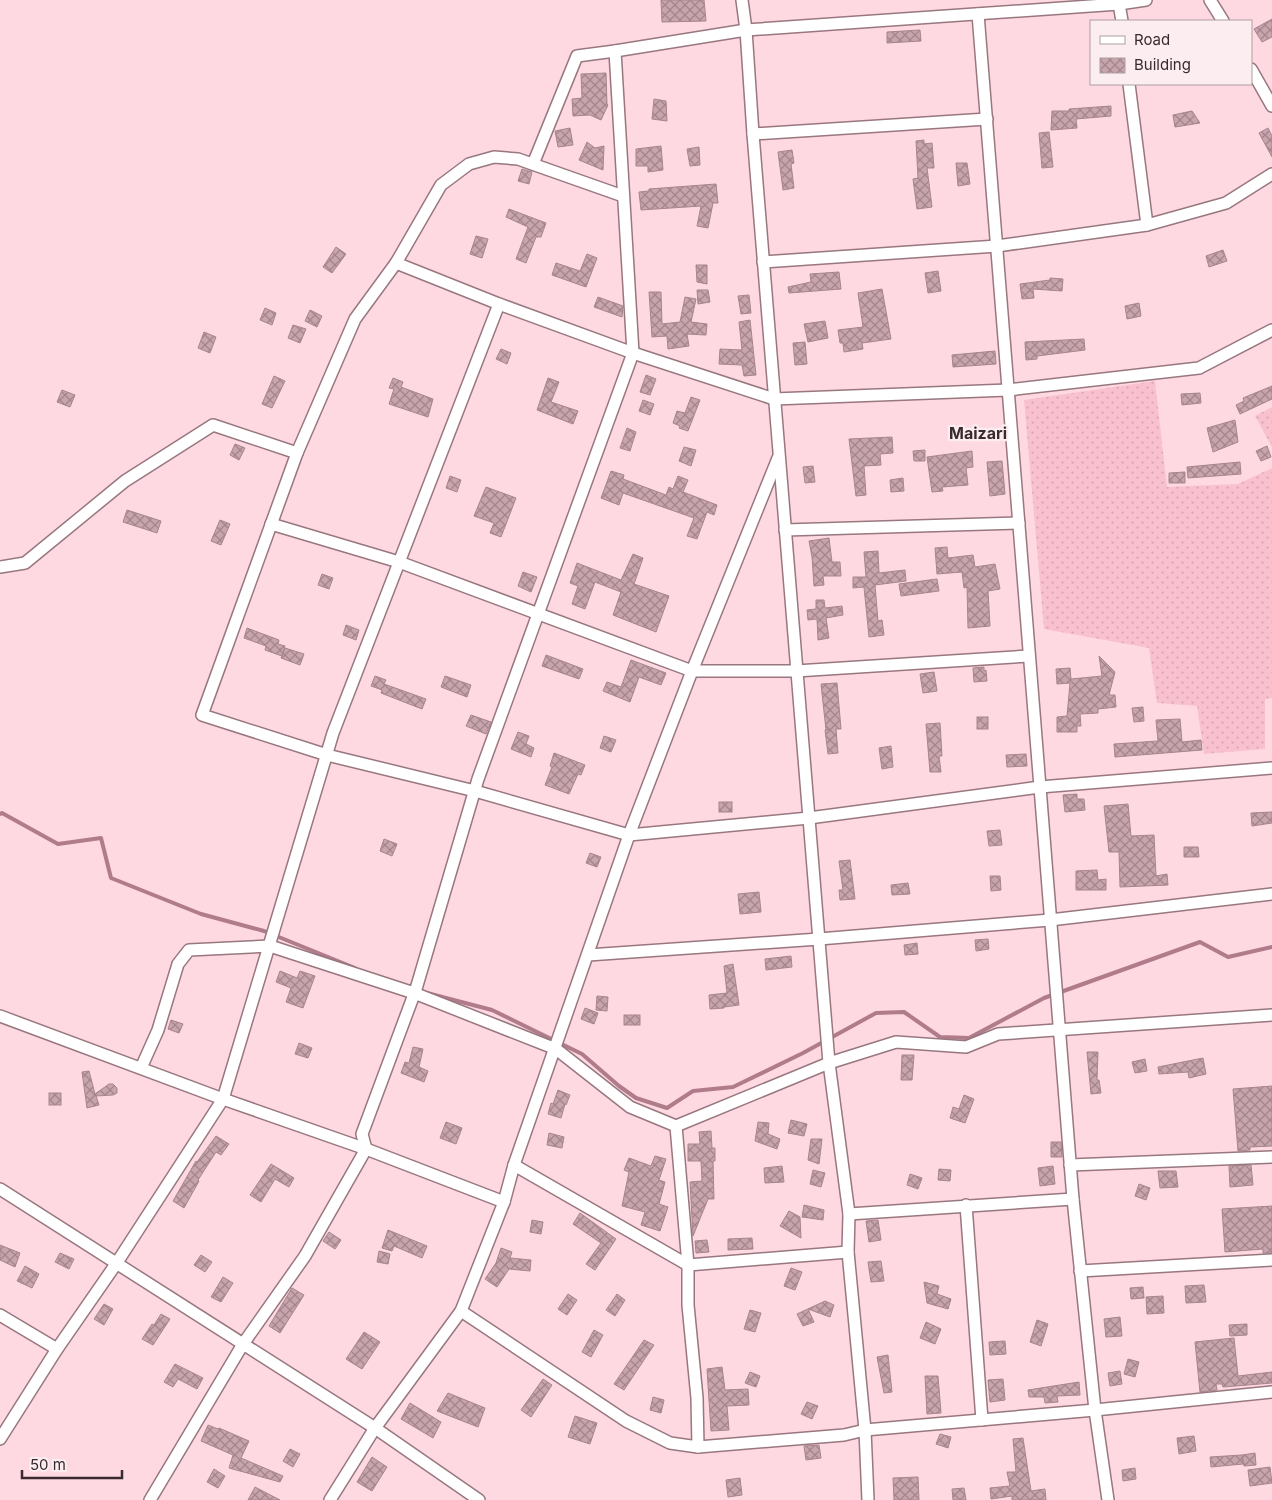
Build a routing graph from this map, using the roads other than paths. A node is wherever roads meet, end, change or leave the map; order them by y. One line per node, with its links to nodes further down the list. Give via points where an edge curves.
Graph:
1 (742, 0): 8 (street)
2 (1146, 0): 4 (street)
3 (1210, 0): 7 (street)
4 (1119, 4): 5 (street); 6 (street)
5 (978, 14): 8 (street); 13 (street)
6 (1122, 20)
7 (1222, 20)
8 (746, 30): 9 (street); 14 (street)
9 (614, 51): 15 (street, via 577,56); 17 (street)
10 (1252, 71): 12 (street)
11 (1129, 85): 18 (street)
12 (1272, 106)
13 (987, 119): 14 (street); 19 (street)
14 (752, 134): 20 (street)
15 (533, 164): 17 (street); 21 (street, via 494,157 469,164 441,185)
16 (1272, 174): 18 (street, via 1226,202)
17 (623, 196): 24 (street)
18 (1147, 225): 19 (street)
19 (997, 246): 20 (street); 25 (street)
20 (763, 262): 26 (street)
21 (396, 263): 22 (street); 27 (street, via 355,319)
22 (499, 304): 24 (street); 32 (street)
23 (1272, 330): 25 (street, via 1199,368)
24 (633, 353): 26 (street); 34 (street)
25 (1008, 390): 26 (street); 29 (street)
26 (774, 399): 28 (street)
27 (297, 453): 30 (street); 33 (street, via 213,425 125,481 26,562)
28 (779, 455): 31 (street); 37 (street)
29 (1019, 523): 31 (street); 35 (street)
30 (271, 524): 32 (street); 38 (street, via 202,715)
31 (785, 530): 36 (street)
32 (399, 562): 34 (street); 38 (street)
33 (0, 568)
34 (538, 613): 37 (street); 41 (street)
35 (1029, 656): 36 (street); 40 (street)
36 (796, 671): 37 (street); 42 (street)
37 (692, 672): 43 (street)
38 (327, 755): 41 (street); 47 (street)
39 (1272, 768): 40 (street)
40 (1040, 787): 42 (street); 45 (street)
41 (475, 791): 43 (street); 49 (street)
42 (808, 818): 43 (street); 46 (street)
43 (630, 835): 48 (street)
44 (1272, 894): 45 (street)
45 (1050, 920): 46 (street); 52 (street)
46 (818, 939): 48 (street); 54 (street)
47 (270, 946): 49 (street); 55 (street, via 189,950 178,964 158,1030); 56 (street)
48 (588, 955): 53 (street)
49 (414, 993): 53 (street); 58 (street, via 362,1134)
50 (1272, 1015): 52 (street)
51 (0, 1016): 55 (street)
52 (1059, 1030): 54 (street, via 998,1034 966,1047 896,1042); 61 (street)
53 (556, 1049): 57 (street, via 630,1107); 60 (street)
54 (829, 1063): 57 (street); 66 (street)
55 (141, 1068): 56 (street)
56 (223, 1099): 58 (street); 69 (street)
57 (676, 1126): 70 (street)
58 (366, 1149): 64 (street); 74 (street, via 305,1256)
59 (1272, 1157): 61 (street)
60 (514, 1165): 64 (street); 70 (street)
61 (1070, 1165): 63 (street)
62 (0, 1188): 69 (street)
63 (1072, 1199): 65 (street); 71 (street)
64 (504, 1202): 72 (street)
65 (966, 1206): 66 (street); 78 (street)
66 (849, 1214): 67 (street)
67 (848, 1252): 70 (street); 80 (street)
68 (1272, 1260): 71 (street)
69 (116, 1264): 74 (street); 75 (street)
70 (688, 1265): 82 (street)
71 (1080, 1271): 77 (street)
72 (461, 1311): 79 (street); 82 (street, via 626,1421 670,1443)
73 (0, 1315): 75 (street)
74 (243, 1344): 79 (street); 83 (street)
75 (57, 1349): 81 (street)
76 (1272, 1392): 77 (street)
77 (1095, 1410): 78 (street); 87 (street)
78 (982, 1420): 80 (street)
79 (375, 1428): 84 (street); 85 (street)
80 (865, 1430): 82 (street, via 844,1435); 86 (street)
81 (0, 1439)
82 (698, 1446)
83 (150, 1500)
84 (330, 1500)
85 (479, 1500)
86 (868, 1500)
87 (1108, 1500)

